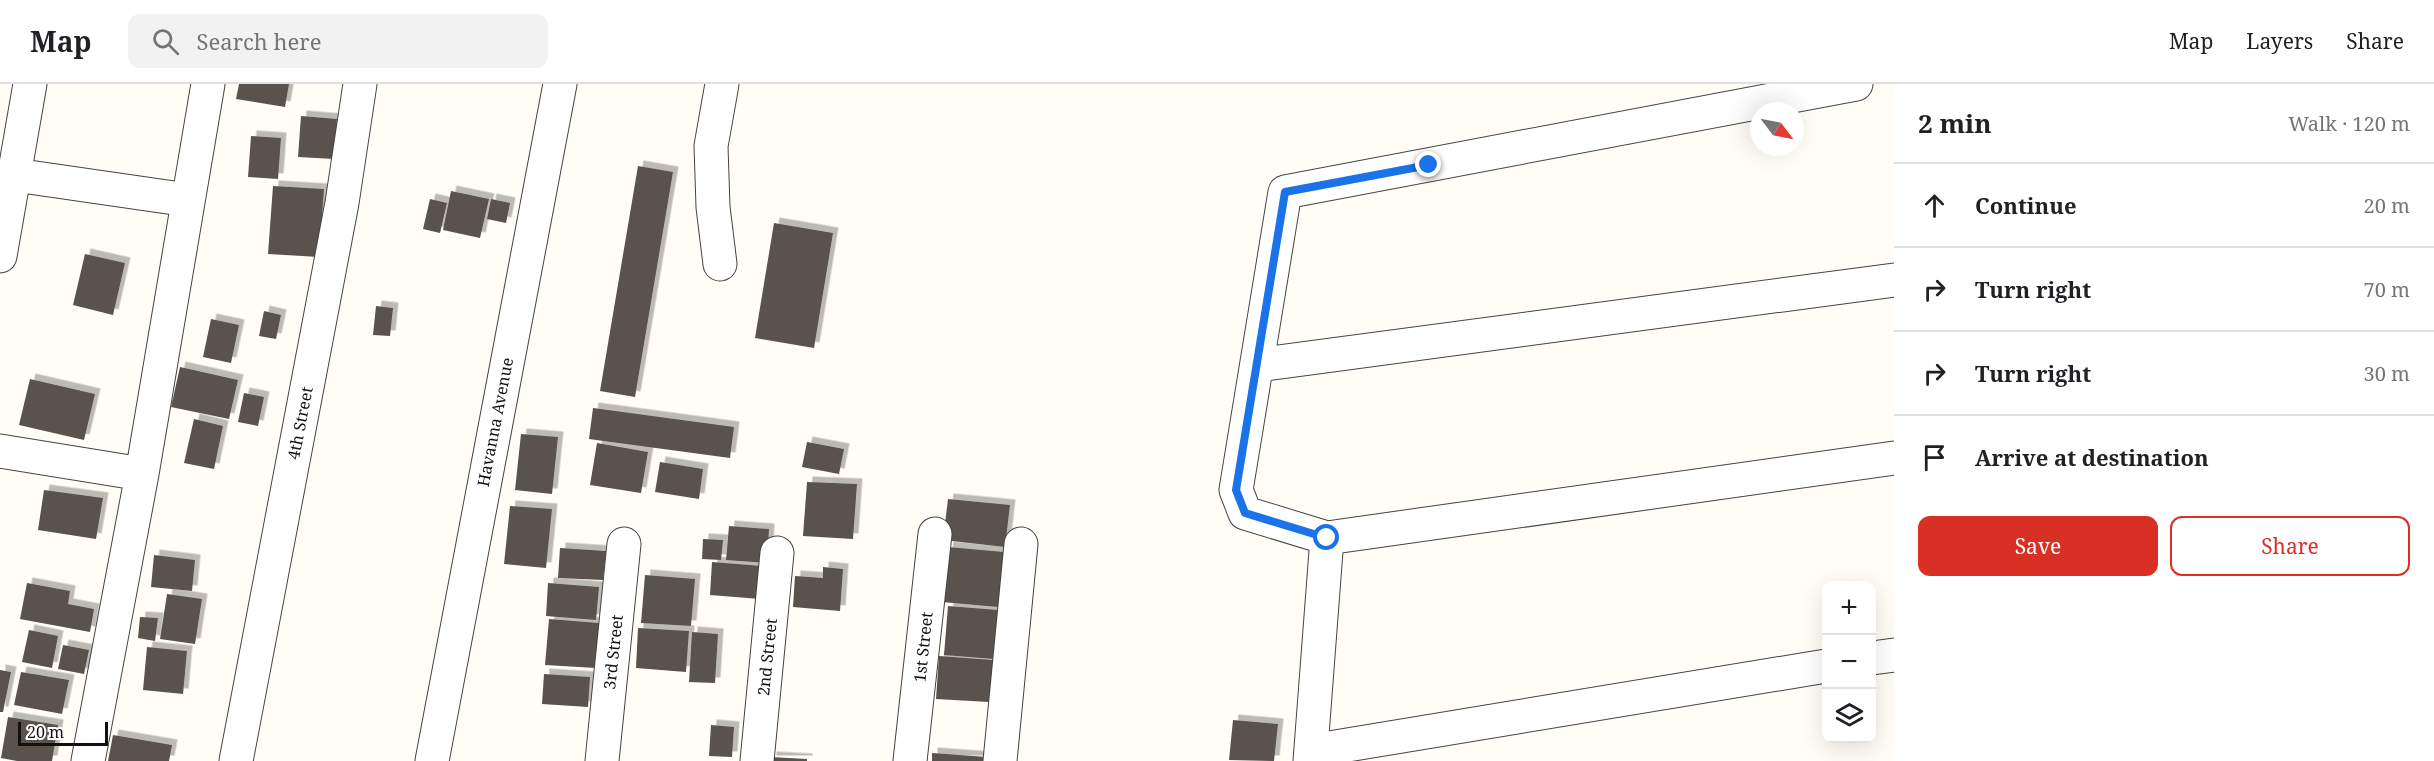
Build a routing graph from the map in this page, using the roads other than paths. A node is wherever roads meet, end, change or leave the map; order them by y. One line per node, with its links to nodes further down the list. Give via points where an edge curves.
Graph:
1 (30, 84): 7 (street)
2 (208, 84): 8 (street)
3 (360, 84): 26 (street, 4th Street, via 342,203)
4 (560, 84): 27 (street, Havanna Avenue)
5 (722, 84): 10 (street, via 711,146)
6 (1856, 84): 12 (street, via 1285,192)
7 (15, 175): 8 (street); 9 (street)
8 (188, 200): 15 (street)
9 (0, 256)
10 (720, 264)
11 (1894, 280): 12 (street)
12 (1257, 364): 17 (street, via 1236,490 1245,513)
13 (0, 451): 15 (street)
14 (1894, 458): 17 (street)
15 (142, 474): 25 (street)
16 (935, 534): 30 (street, 1st Street)
17 (1327, 538): 24 (street)
18 (624, 544): 28 (street, 3rd Street)
19 (1021, 544): 31 (street)
20 (777, 553): 29 (street, 2nd Street)
21 (1894, 655): 22 (street)
22 (1876, 657)
23 (1822, 667): 24 (street)
24 (1311, 756)
25 (88, 761)
26 (236, 761)
27 (432, 761)
28 (602, 761)
29 (757, 761)
30 (910, 761)
31 (1000, 761)

